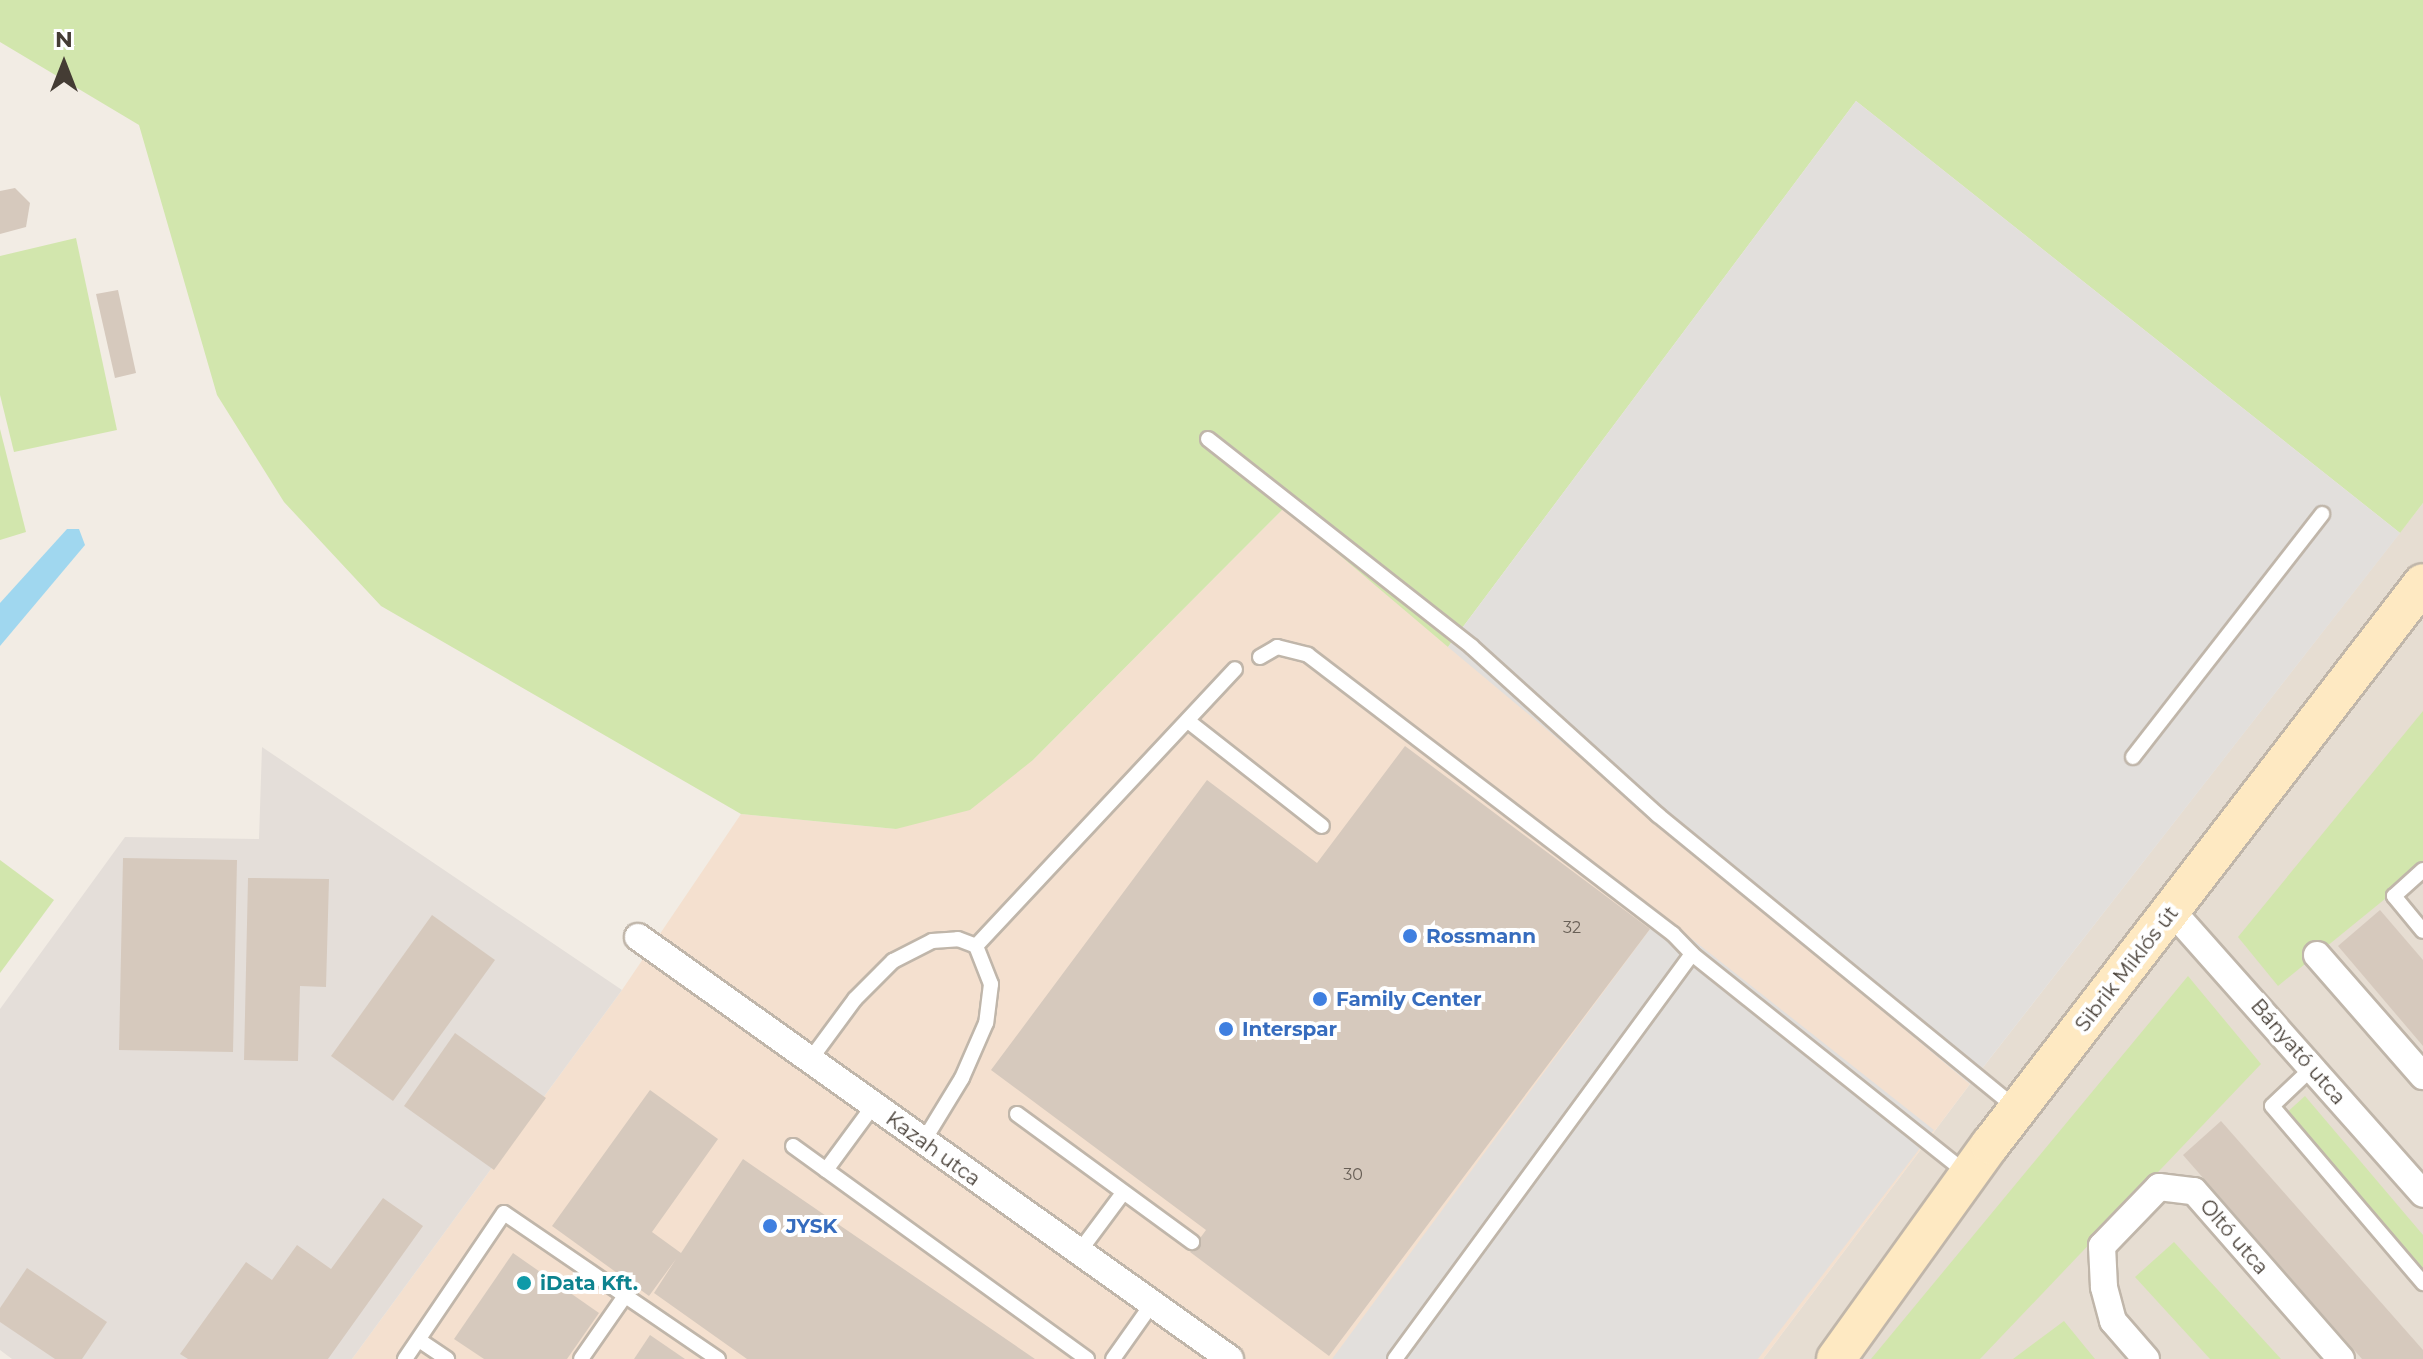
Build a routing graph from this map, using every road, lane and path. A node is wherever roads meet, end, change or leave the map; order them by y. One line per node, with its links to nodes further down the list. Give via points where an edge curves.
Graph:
1 (1208, 439): 20 (lane, via 1472,647 1658,815)
2 (2322, 514): 7 (lane)
3 (2423, 583): 10 (street, Sibrik Miklós út)
4 (1260, 657): 14 (lane, via 1277,647 1308,655 1673,934)
5 (1235, 669): 6 (lane)
6 (1188, 721): 8 (lane); 13 (lane)
7 (2133, 757)
8 (1322, 826)
9 (2423, 870): 11 (lane, via 2394,896)
10 (2172, 911): 17 (street, Bányató utca); 20 (street, Sibrik Miklós út)
11 (2423, 931)
12 (638, 937): 16 (street, Kazah utca)
13 (976, 946): 16 (lane, via 958,939 932,941 893,961 855,999); 22 (lane, via 991,984 986,1023 962,1078)
14 (1692, 954): 25 (lane); 41 (lane)
15 (2317, 955): 18 (street)
16 (810, 1060): 19 (street, Kazah utca)
17 (2312, 1068): 27 (street, Bányató utca); 30 (lane, via 2272,1106)
18 (2423, 1076)
19 (873, 1106): 22 (street, Kazah utca); 24 (lane)
20 (2018, 1109): 25 (street, Sibrik Miklós út)
21 (1017, 1114): 26 (lane)
22 (923, 1142): 29 (street, Kazah utca)
23 (793, 1146): 24 (lane)
24 (826, 1170): 38 (lane)
25 (1969, 1174): 42 (street, Sibrik Miklós út)
26 (1123, 1193): 28 (lane); 29 (lane)
27 (2423, 1194)
28 (1192, 1242)
29 (1079, 1252): 32 (street, Kazah utca)
30 (2423, 1283)
31 (625, 1296): 33 (lane, via 504,1213); 36 (lane); 37 (lane)
32 (1152, 1304): 39 (lane); 40 (street, Kazah utca)
33 (419, 1340): 34 (lane); 35 (lane)
34 (405, 1359)
35 (447, 1359)
36 (581, 1359)
37 (718, 1359)
38 (1087, 1359)
39 (1113, 1359)
40 (1230, 1359)
41 (1395, 1359)
42 (1836, 1359)
43 (2146, 1359): 44 (street, Oltó utca, via 2113,1321 2102,1246 2159,1187 2194,1191)
44 (2341, 1359)

